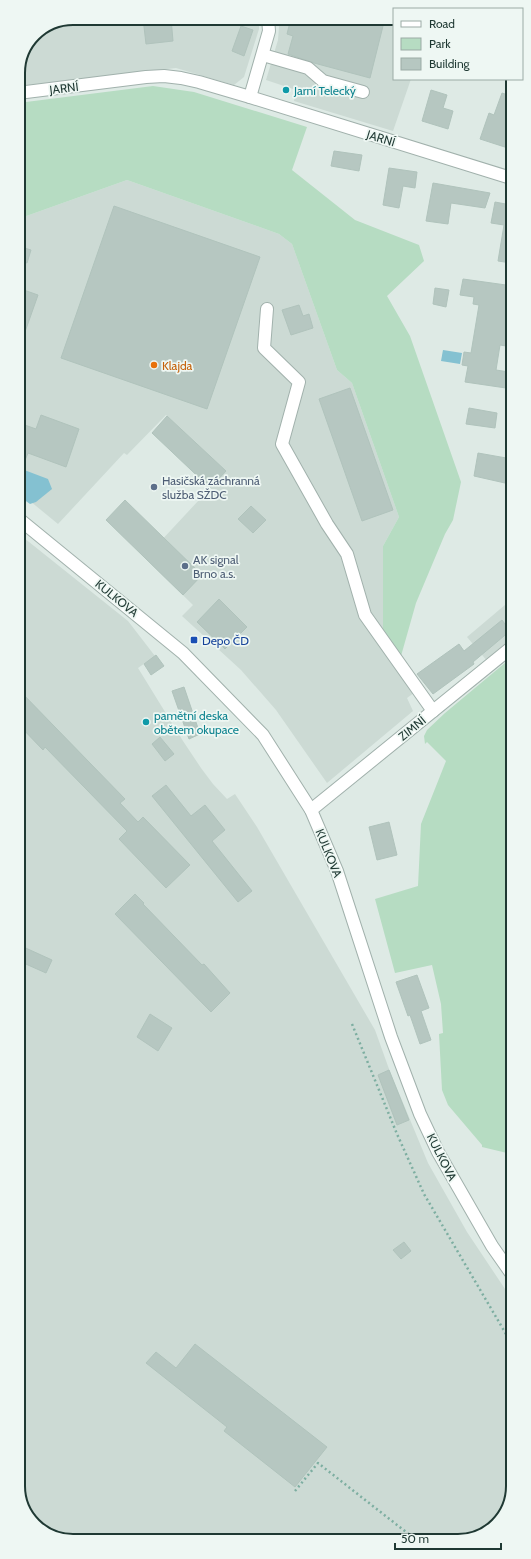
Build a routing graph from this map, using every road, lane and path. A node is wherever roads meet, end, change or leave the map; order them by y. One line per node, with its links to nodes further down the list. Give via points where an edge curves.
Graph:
1 (269, 25): 2 (street, via 270,31)
2 (263, 55): 4 (street, via 308,68 323,81); 5 (street)
3 (25, 92): 5 (street, JARNÍ, via 164,76 181,78)
4 (363, 92)
5 (250, 97): 6 (street, JARNÍ)
6 (506, 176)
7 (267, 309): 10 (street, via 264,348 300,382 282,444 347,554 365,615)
8 (25, 524): 11 (street, KULKOVA, via 162,635 195,665 263,735)
9 (506, 652): 10 (street, ZIMNÍ)
10 (433, 711): 11 (street, ZIMNÍ)
11 (311, 810): 13 (street, KULKOVA, via 337,871 391,1037 420,1114 461,1193)
12 (352, 1024): 14 (path, via 424,1194)
13 (506, 1266)
14 (506, 1334)
15 (295, 1491): 16 (path, via 318,1463)
16 (409, 1534)

